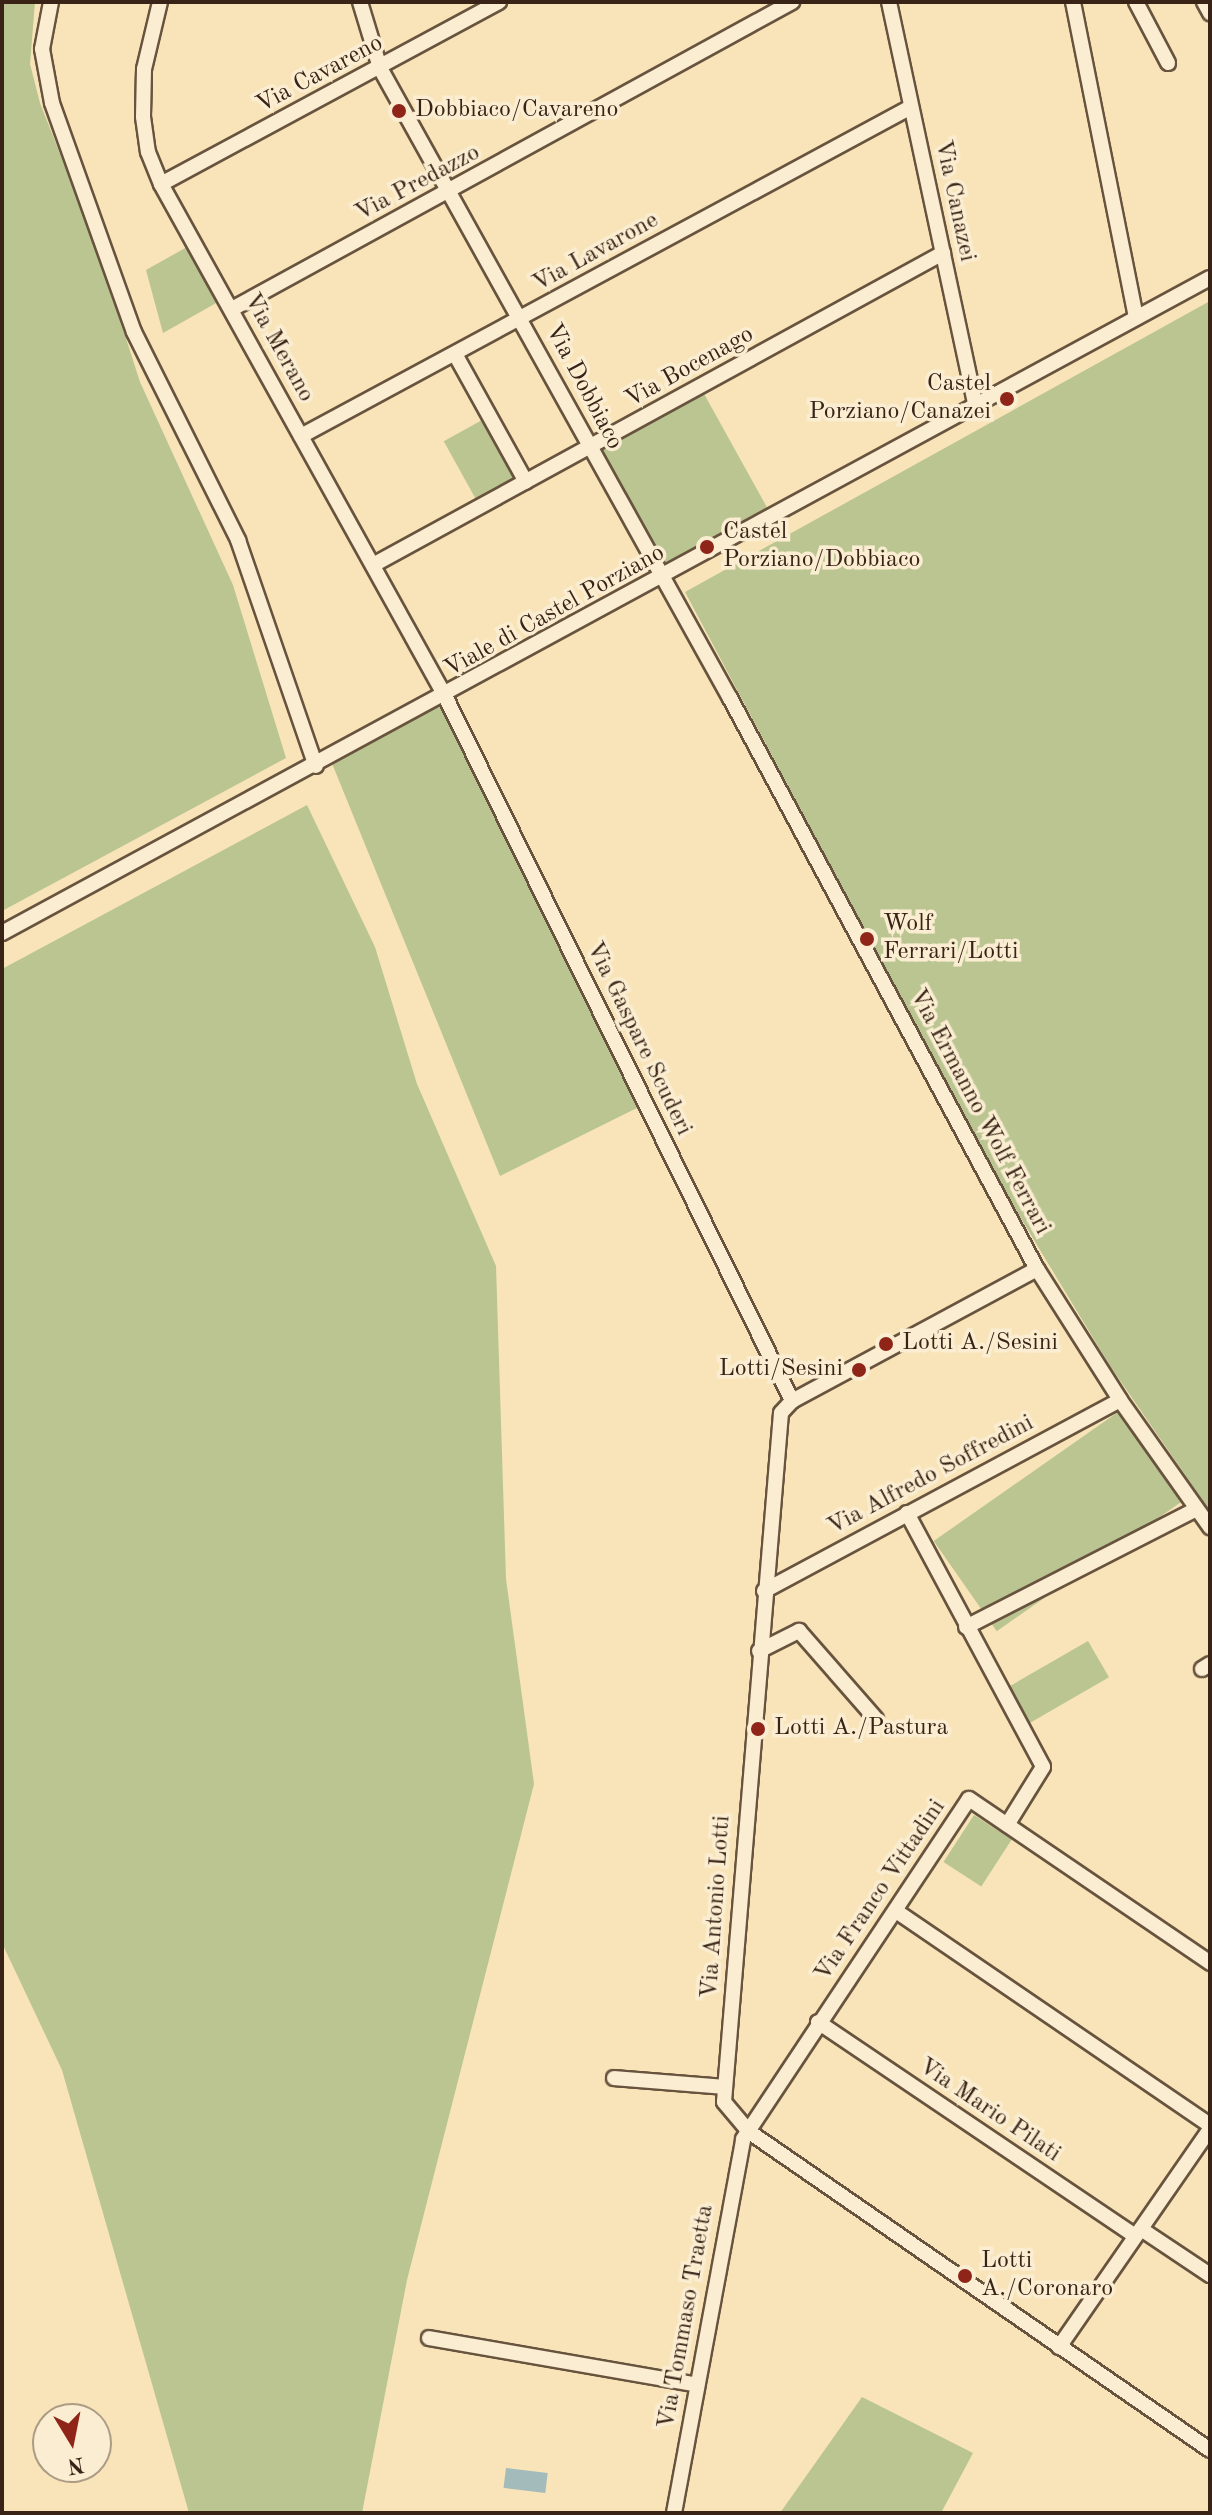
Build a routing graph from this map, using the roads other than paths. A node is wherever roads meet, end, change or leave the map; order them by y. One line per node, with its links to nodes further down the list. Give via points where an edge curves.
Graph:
1 (51, 2): 29 (street, via 42,49 52,103 134,332 238,540)
2 (160, 2): 14 (street, Via Merano, via 144,69 143,117 148,152)
3 (360, 2): 12 (street, Via Dobbiaco)
4 (499, 2): 12 (street, Via Cavareno)
5 (792, 2): 15 (street, Via Predazzo)
6 (889, 2): 13 (street, Via Canazei)
7 (1073, 2): 19 (street)
8 (1136, 2): 11 (street)
9 (1204, 2): 10 (street)
10 (1210, 13)
11 (1168, 63)
12 (380, 68): 14 (street, Via Cavareno); 15 (street, Via Dobbiaco)
13 (911, 107): 16 (street, Via Canazei); 20 (street, Via Lavarone)
14 (161, 184): 18 (street, Via Merano)
15 (449, 193): 18 (street, Via Predazzo); 20 (street, Via Dobbiaco)
16 (943, 253): 22 (street, Via Canazei); 24 (street, Via Bocenago)
17 (1210, 278): 19 (street, Viale di Castel Porziano)
18 (232, 309): 23 (street, Via Merano)
19 (1136, 318): 22 (street, Viale di Castel Porziano)
20 (521, 319): 21 (street, Via Lavarone); 24 (street, Via Dobbiaco)
21 (455, 354): 23 (street, Via Lavarone); 25 (street)
22 (976, 408): 27 (street, Viale di Castel Porziano)
23 (301, 436): 26 (street, Via Merano)
24 (590, 447): 25 (street, Via Bocenago); 27 (street, Via Dobbiaco)
25 (526, 482): 26 (street, Via Bocenago)
26 (373, 565): 28 (street, Via Merano)
27 (663, 578): 28 (street, Viale di Castel Porziano); 31 (street, Via Ermanno Wolf Ferrari)
28 (445, 696): 29 (street, Viale di Castel Porziano); 33 (street, Via Gaspare Scuderi)
29 (316, 766): 30 (street, Viale di Castel Porziano)
30 (2, 933)
31 (1037, 1269): 32 (street, Via Ermanno Wolf Ferrari); 33 (street)
32 (1120, 1400): 34 (street, Via Ermanno Wolf Ferrari); 35 (street, Via Alfredo Soffredini)
33 (792, 1401): 37 (street, Via Antonio Lotti, via 781,1413 775,1448)
34 (1197, 1509): 36 (street, Via Ermanno Wolf Ferrari); 38 (street)
35 (907, 1513): 37 (street, Via Alfredo Soffredini); 38 (street)
36 (1210, 1527)
37 (764, 1591): 39 (street, Via Antonio Lotti)
38 (966, 1627): 41 (street, via 1043,1767)
39 (759, 1651): 40 (street, via 799,1631); 46 (street, Via Antonio Lotti)
40 (876, 1719)
41 (1007, 1825): 42 (street, Via Franco Vittadini, via 969,1799); 43 (street, Via Franco Vittadini)
42 (896, 1911): 44 (street, Via Franco Vittadini); 47 (street)
43 (1210, 1963)
44 (818, 2022): 48 (street, Via Franco Vittadini); 49 (street, Via Mario Pilati)
45 (614, 2078): 46 (street)
46 (725, 2087): 48 (street, Via Antonio Lotti, via 727,2112)
47 (1210, 2129): 49 (street)
48 (748, 2131): 52 (street, Via Antonio Lotti); 53 (street, Via Tommaso Traetta)
49 (1138, 2232): 50 (street, Via Mario Pilati); 52 (street)
50 (1210, 2275)
51 (429, 2338): 53 (street)
52 (1059, 2347): 54 (street, Via Antonio Lotti)
53 (697, 2385): 55 (street, Via Tommaso Traetta)
54 (1210, 2450)
55 (674, 2513)

